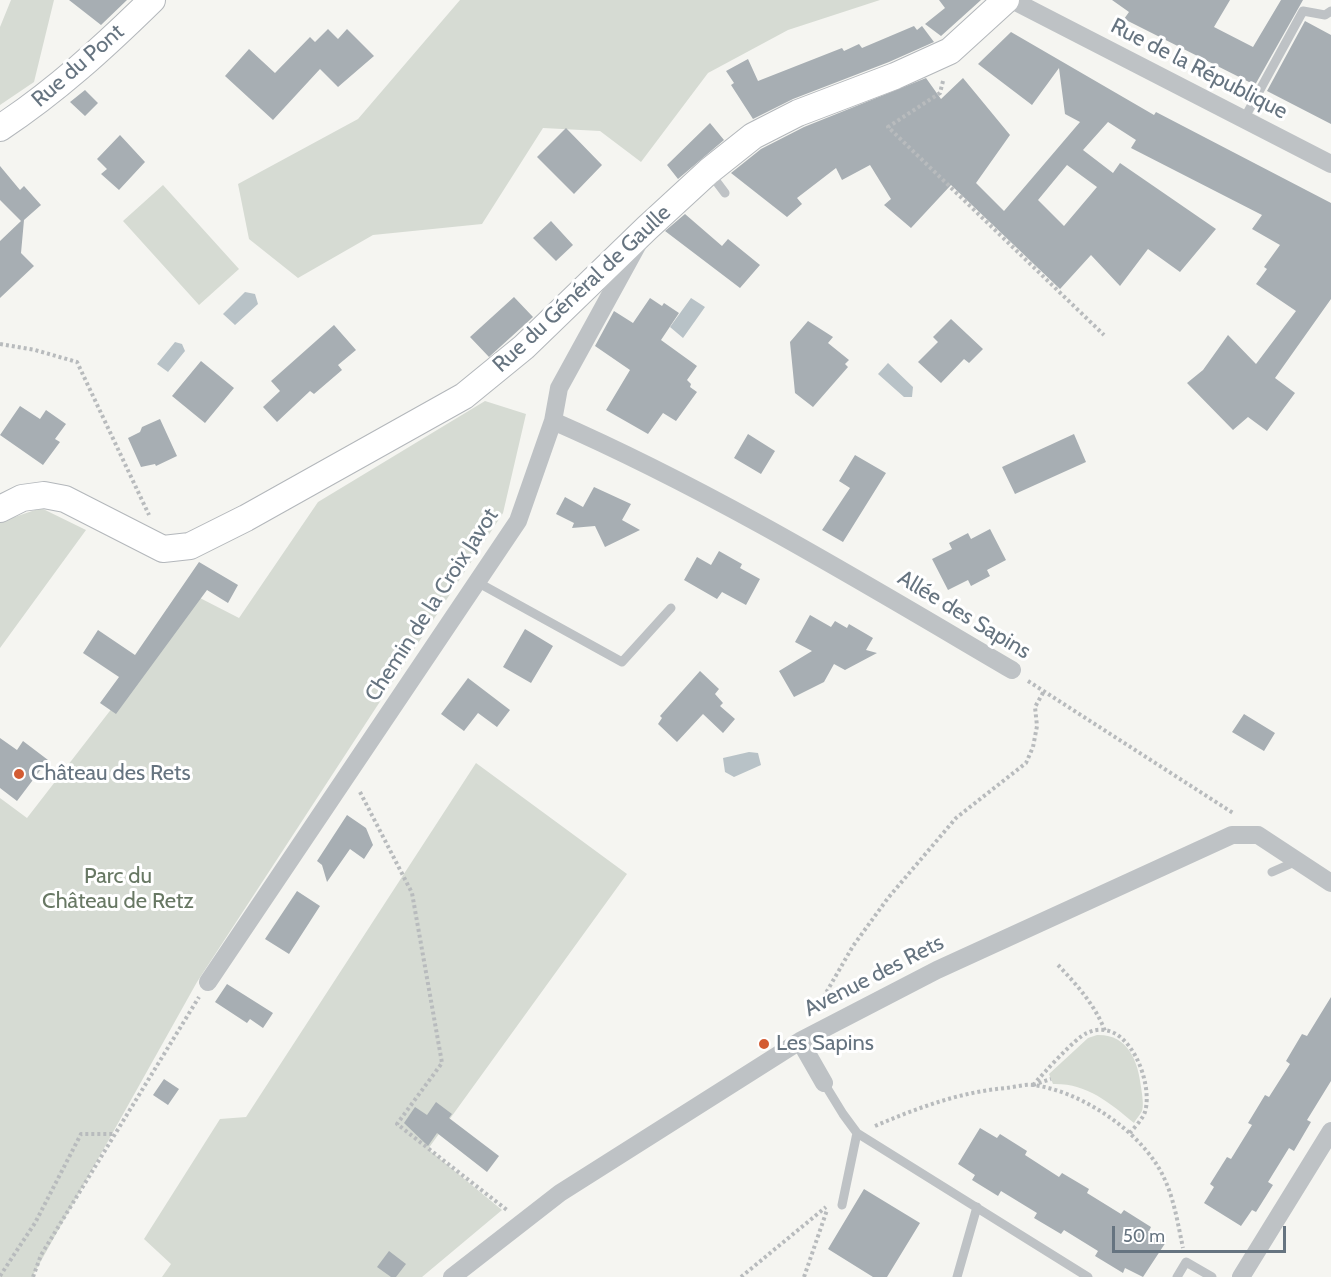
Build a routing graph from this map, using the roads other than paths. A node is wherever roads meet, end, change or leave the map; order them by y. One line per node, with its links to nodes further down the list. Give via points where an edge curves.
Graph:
1 (152, 0): 6 (street, Rue du Pont, via 46,98)
2 (1006, 0): 8 (street, Rue du Général de Gaulle, via 950,51 780,122 753,136)
3 (1012, 0): 5 (street, Rue de la République)
4 (1331, 11): 5 (lane, via 1325,15 1303,11)
5 (1244, 119): 7 (street, Rue de la République)
6 (0, 128)
7 (1331, 164)
8 (709, 171): 9 (lane); 10 (street, Rue du Général de Gaulle)
9 (724, 194)
10 (647, 228): 11 (street, Chemin de la Croix Javot, via 559,388); 12 (street, Rue du Général de Gaulle, via 524,347 464,396 190,546 164,549 65,499 44,495 22,498)
11 (554, 422): 13 (street, Chemin de la Croix Javot, via 518,521); 15 (street, Allée des Sapins, via 699,491)
12 (0, 509)
13 (477, 582): 14 (lane, via 622,662); 19 (street, Chemin de la Croix Javot)
14 (671, 608)
15 (1012, 670)
16 (1297, 861): 17 (lane); 18 (street); 20 (street, Avenue des Rets, via 1258,836 1232,836 938,970)
17 (1272, 872)
18 (1331, 883)
19 (208, 982)
20 (800, 1041): 21 (street); 26 (street, Avenue des Rets, via 560,1192)
21 (824, 1083): 23 (lane)
22 (1331, 1131): 31 (street)
23 (857, 1133): 24 (lane); 25 (lane)
24 (842, 1205)
25 (976, 1207): 27 (lane); 28 (lane)
26 (452, 1277)
27 (957, 1277)
28 (1088, 1277)
29 (1177, 1277): 30 (lane, via 1186,1262)
30 (1212, 1277)
31 (1241, 1277)

